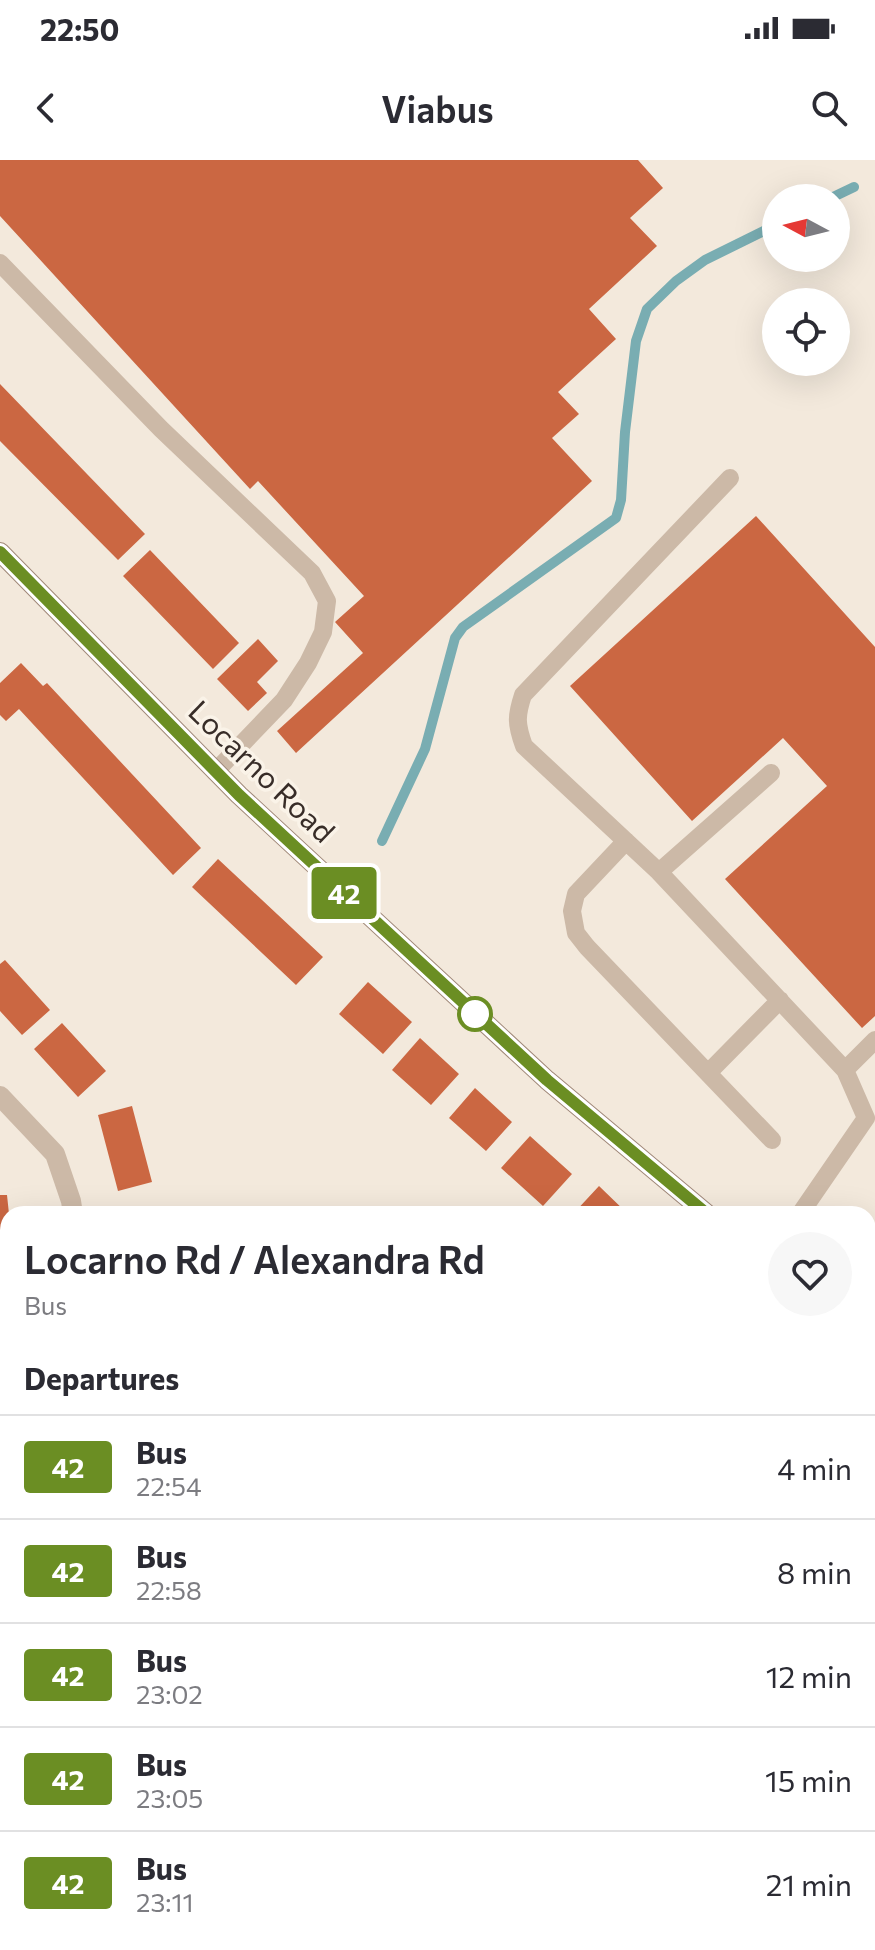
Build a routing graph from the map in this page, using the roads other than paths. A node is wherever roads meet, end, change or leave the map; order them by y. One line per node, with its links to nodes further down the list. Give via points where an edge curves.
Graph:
1 (0, 263): 4 (lane, via 161,429 312,573 327,601 323,632 284,700)
2 (730, 478): 6 (lane, via 523,695 517,713 524,746)
3 (0, 552): 4 (street, Locarno Road)
4 (215, 772): 16 (street, Locarno Road, via 547,1080)
5 (771, 773): 7 (lane)
6 (626, 841): 7 (lane); 11 (lane, via 576,894 576,933)
7 (659, 872): 8 (lane)
8 (780, 1000): 10 (lane); 11 (lane)
9 (875, 1040): 10 (lane)
10 (845, 1070): 13 (lane)
11 (708, 1073): 14 (lane)
12 (0, 1096): 15 (street, via 55,1154)
13 (871, 1121): 17 (lane)
14 (772, 1140)
15 (72, 1206)
16 (697, 1206)
17 (806, 1206)

